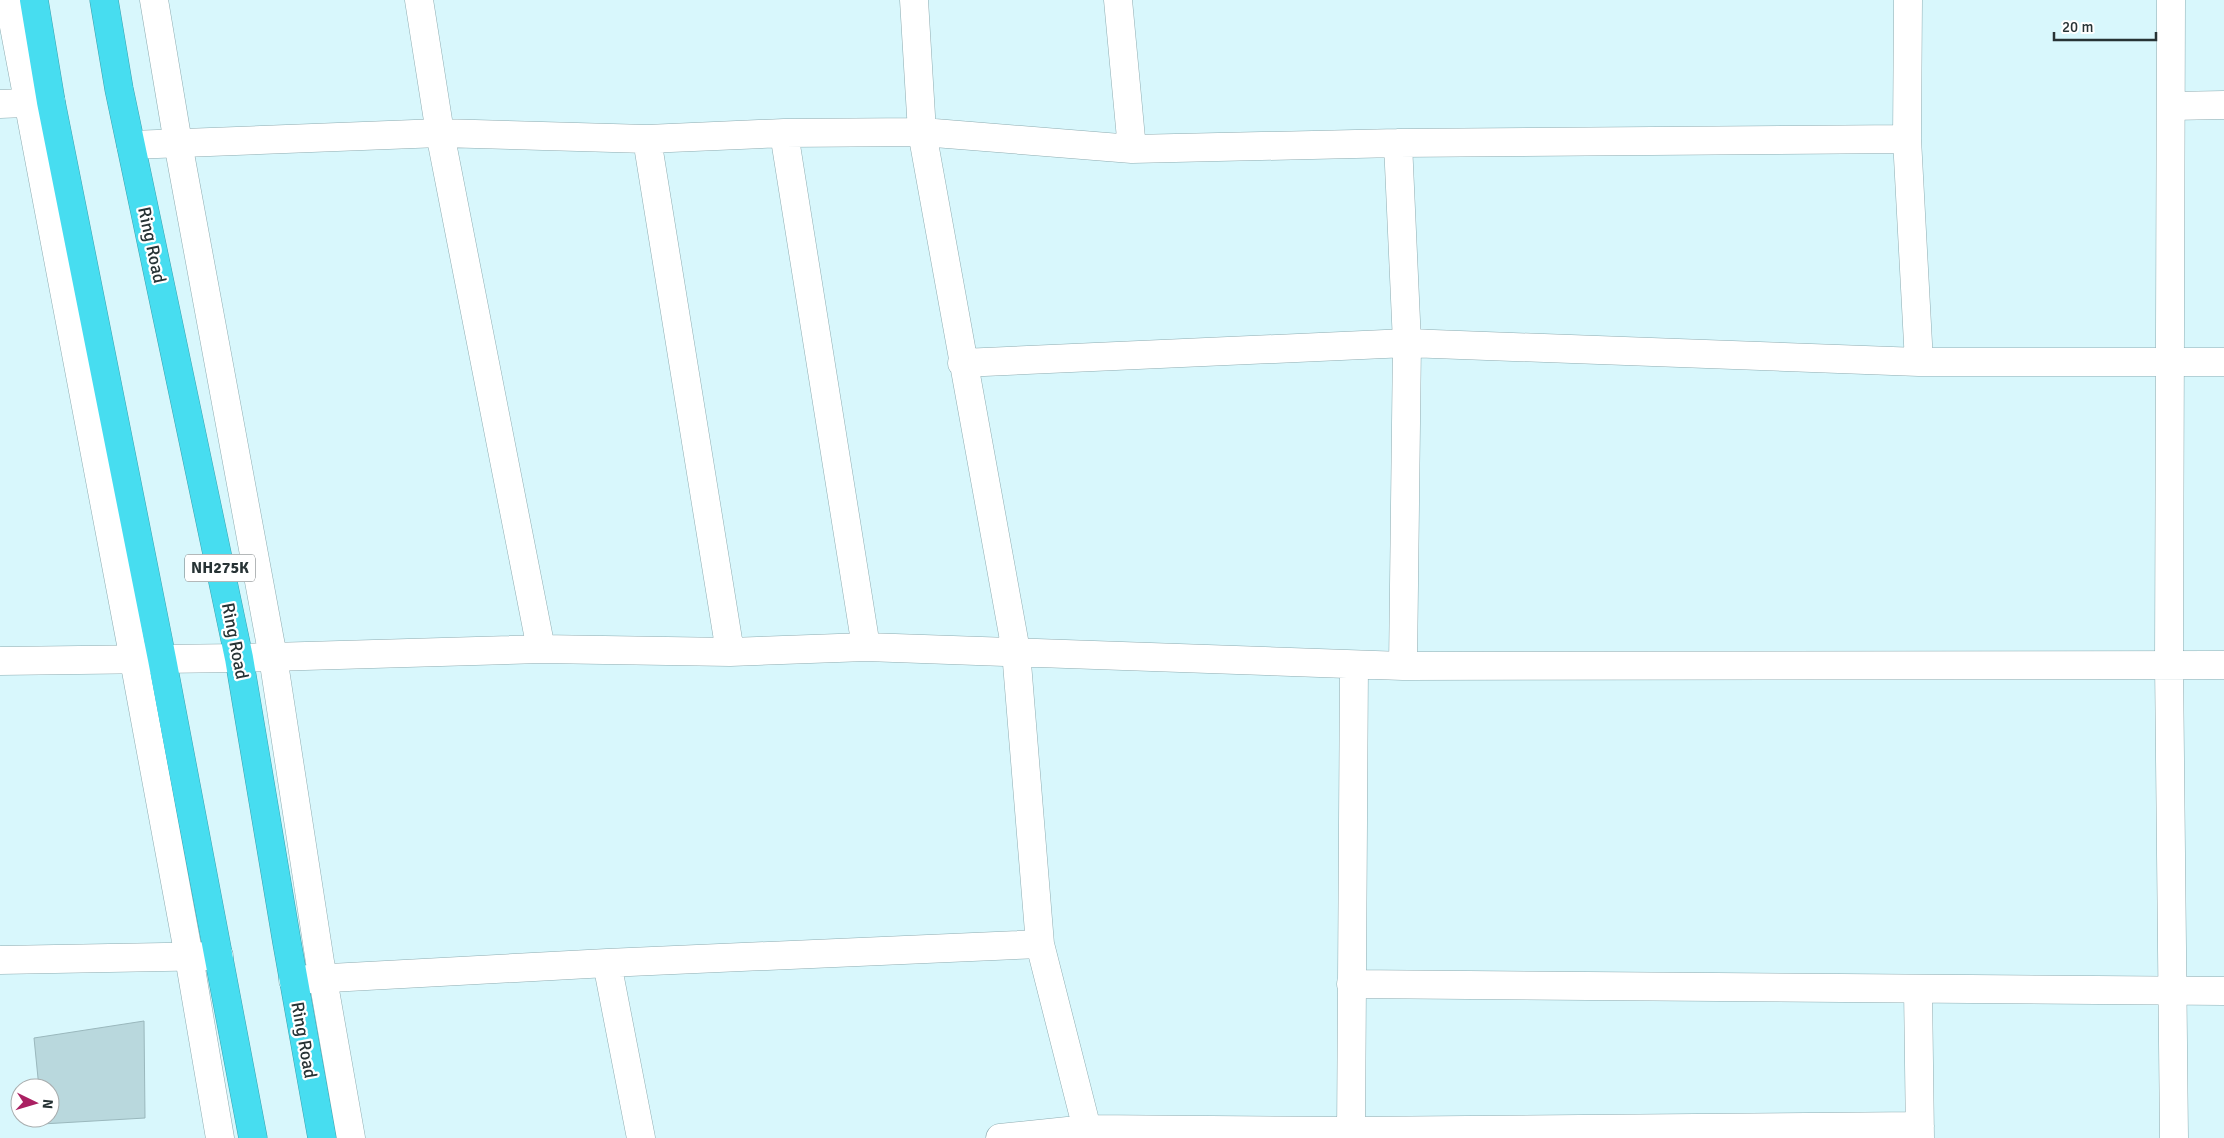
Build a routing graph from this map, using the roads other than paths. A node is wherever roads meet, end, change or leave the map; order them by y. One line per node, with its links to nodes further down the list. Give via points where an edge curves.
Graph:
1 (9, 0): 10 (street)
2 (34, 0): 10 (highway)
3 (104, 0): 21 (highway, Ring Road / NH275K)
4 (154, 0): 19 (street)
5 (419, 0): 15 (street)
6 (914, 0): 14 (street)
7 (1118, 0): 22 (street)
8 (1908, 0): 18 (street)
9 (2171, 0): 13 (street)
10 (41, 102): 11 (street); 34 (highway); 35 (street)
11 (0, 104)
12 (2224, 105): 13 (street)
13 (2171, 106): 25 (street)
14 (922, 132): 16 (street); 22 (street); 27 (street)
15 (440, 133): 17 (street); 19 (street); 29 (street)
16 (784, 133): 17 (street); 28 (street)
17 (647, 139): 30 (street)
18 (1907, 139): 20 (street); 24 (street)
19 (178, 143): 21 (street); 32 (street)
20 (1398, 143): 22 (street); 23 (street)
21 (131, 145): 33 (highway, Ring Road / NH275K)
22 (1132, 149)
23 (1407, 343): 24 (street); 27 (street); 40 (street)
24 (1919, 362): 25 (street)
25 (2170, 362): 26 (street); 37 (street)
26 (2224, 362)
27 (962, 363): 31 (street)
28 (866, 647): 30 (street); 31 (street)
29 (541, 649): 30 (street); 32 (street)
30 (730, 652)
31 (1016, 652): 38 (street); 41 (street)
32 (273, 657): 33 (street); 47 (street)
33 (239, 658): 34 (street); 46 (highway, Ring Road / NH275K)
34 (162, 659): 35 (street); 42 (highway)
35 (134, 660): 36 (street); 43 (street)
36 (0, 661)
37 (2170, 664): 39 (street); 40 (street); 50 (street)
38 (1354, 665): 40 (street); 48 (street)
39 (2224, 665)
40 (1403, 666)
41 (1040, 944): 45 (street); 53 (street)
42 (219, 956): 43 (street); 56 (highway)
43 (190, 957): 44 (street); 55 (street)
44 (0, 960)
45 (607, 963): 47 (street); 59 (street)
46 (293, 980): 47 (street); 57 (highway, Ring Road / NH275K)
47 (323, 980): 58 (street)
48 (1351, 984): 49 (street); 54 (street)
49 (1918, 989): 50 (street); 52 (street)
50 (2173, 991): 51 (street); 61 (street)
51 (2224, 991)
52 (1920, 1132): 54 (street)
53 (1087, 1134): 54 (street); 60 (street)
54 (1351, 1135)
55 (220, 1138)
56 (252, 1138)
57 (322, 1138)
58 (351, 1138)
59 (640, 1138)
60 (1000, 1138)
61 (2174, 1138)

